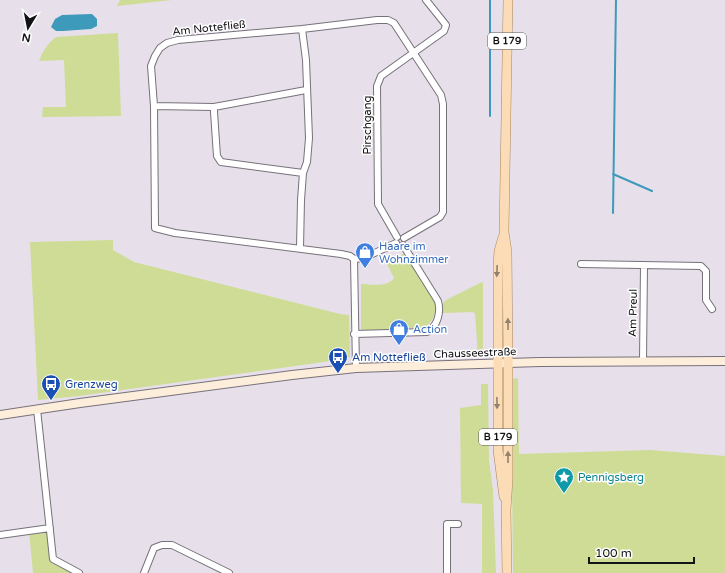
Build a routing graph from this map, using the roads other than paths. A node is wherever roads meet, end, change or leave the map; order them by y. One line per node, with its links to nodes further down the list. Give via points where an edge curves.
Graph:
1 (426, 0): 4 (street, Pirschgang, via 446,25 444,31)
2 (508, 0): 9 (main road, B 179)
3 (302, 29): 4 (street, Am Nottefließ, via 388,20 394,23); 5 (street); 6 (street, Am Nottefließ, via 167,43 158,52 152,66)
4 (414, 53): 10 (street, Pirschgang, via 381,76 377,86 378,204); 11 (street, Am Nottefließ, via 441,95 443,104 443,212 440,217)
5 (306, 90): 7 (street); 8 (street, via 309,138 307,162)
6 (154, 106): 7 (street); 12 (street, Am Nottefließ, via 155,228 175,233)
7 (214, 107): 8 (street, via 217,156 221,162)
8 (303, 173): 12 (street)
9 (504, 232): 20 (main road, B 179, one-way to 9, via 507,252); 21 (main road, B 179, one-way to 21, via 498,265)
10 (397, 240): 11 (street, via 399,246); 13 (street, via 364,258)
11 (404, 242): 17 (street, via 438,301 440,310 436,324 427,332)
12 (300, 248): 13 (street, Am Nottefließ, via 342,254)
13 (354, 259): 17 (street)
14 (581, 264): 15 (street)
15 (644, 265): 16 (street, via 701,266 706,271 706,300); 18 (street, Am Preul)
16 (712, 310)
17 (354, 334): 22 (street)
18 (643, 360): 19 (main road, Chausseestraße); 20 (main road, Chausseestraße)
19 (725, 361)
20 (508, 363): 21 (main road, Chausseestraße); 25 (main road, B 179, one-way to 20)
21 (497, 364): 22 (main road, Chausseestraße); 25 (main road, B 179, one-way to 25, via 499,461)
22 (356, 368): 23 (main road, Chausseestraße)
23 (37, 409): 24 (main road, Chausseestraße); 27 (street)
24 (0, 415)
25 (506, 510): 34 (main road, B 179)
26 (458, 524): 33 (street, via 447,524)
27 (50, 528): 28 (street); 29 (street, via 53,559)
28 (0, 535)
29 (67, 570): 30 (street)
30 (79, 573)
31 (144, 573): 32 (street, via 154,548 172,545)
32 (229, 573)
33 (447, 573)
34 (507, 573)

